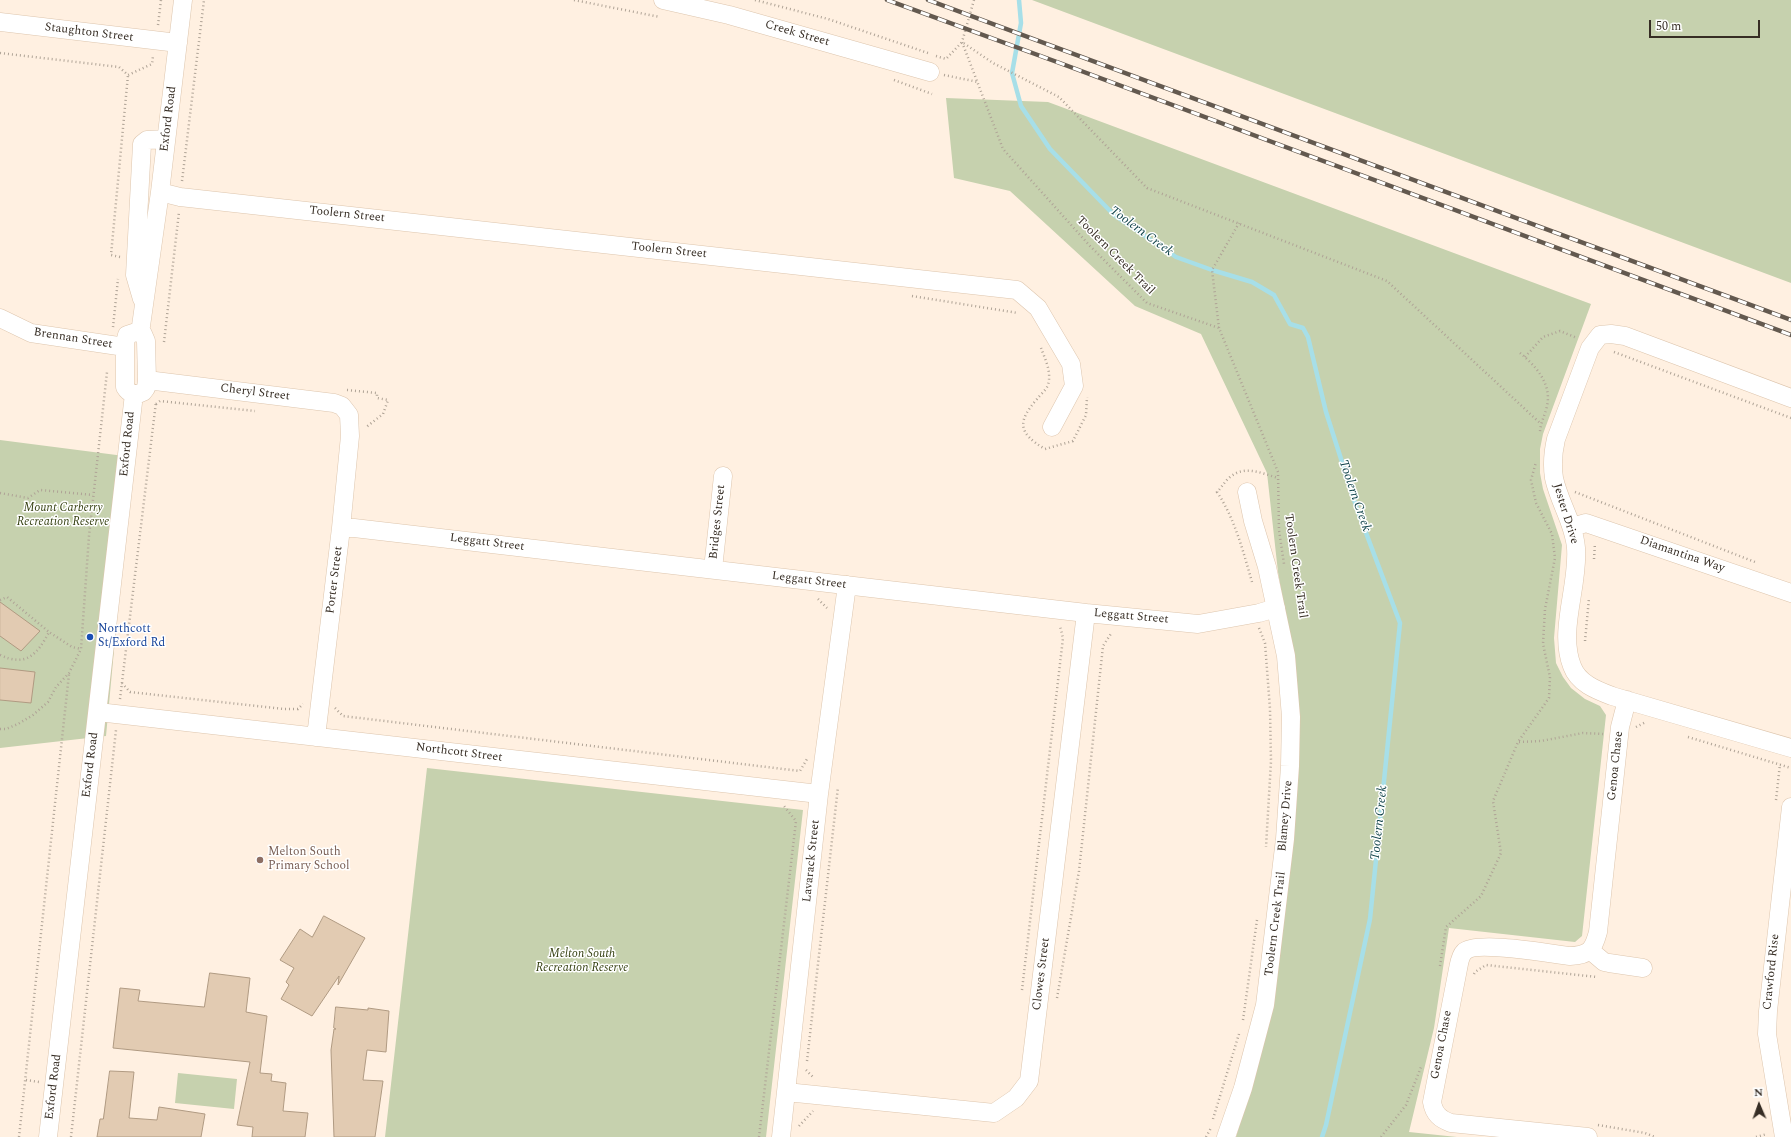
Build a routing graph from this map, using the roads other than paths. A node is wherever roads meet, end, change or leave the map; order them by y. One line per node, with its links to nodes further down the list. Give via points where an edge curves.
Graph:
1 (183, 0): 4 (street, Exford Road)
2 (663, 0): 5 (street, Creek Street, via 729,15)
3 (0, 22): 4 (street, Staughton Street)
4 (178, 43): 6 (street, Exford Road)
5 (930, 72)
6 (166, 139): 7 (street, Exford Road); 8 (street, via 147,140 142,144 135,275)
7 (160, 192): 8 (street, Exford Road); 16 (street, Toolern Street, via 180,197 1017,290 1038,308 1071,364 1074,386)
8 (144, 305): 10 (street, Exford Road)
9 (0, 318): 11 (street, Brennan Street, via 31,333)
10 (140, 333): 11 (street, via 128,335); 12 (street, Exford Road, via 145,337)
11 (125, 347): 13 (street, Exford Road, via 125,387)
12 (153, 381): 13 (street, Exford Road, via 143,392); 15 (street, Cheryl Street, via 334,403 347,410)
13 (134, 394): 27 (street, Exford Road)
14 (1791, 398): 19 (street, Jester Drive, via 1625,336 1600,335 1592,344 1553,453 1554,480)
15 (350, 423): 20 (street, Porter Street)
16 (1052, 427)
17 (723, 476): 21 (street, Bridges Street)
18 (1247, 492): 24 (street, Blamey Drive)
19 (1579, 525): 23 (street, Diamantina Way); 26 (street, Jester Drive, via 1577,565 1567,636 1568,654 1572,667 1581,680 1595,690)
20 (341, 528): 21 (street, Leggatt Street); 28 (street, Porter Street)
21 (713, 569): 22 (street, Leggatt Street)
22 (847, 585): 25 (street, Leggatt Street); 30 (street, Lavarack Street)
23 (1791, 593)
24 (1276, 608): 25 (street, Leggatt Street, via 1198,624); 38 (street, Blamey Drive, via 1286,656 1291,717 1285,839 1265,1005 1243,1088)
25 (1086, 613): 34 (street, Clowes Street, via 1029,1081 1016,1098 994,1113)
26 (1627, 700): 29 (street, Jester Drive); 32 (street, Genoa Chase, via 1619,736 1598,932)
27 (98, 712): 28 (street, Northcott Street); 36 (street, Exford Road)
28 (316, 737): 30 (street, Northcott Street)
29 (1791, 748)
30 (819, 794): 34 (street, Lavarack Street)
31 (1791, 807): 39 (street, Crawford Rise, via 1767,1034)
32 (1591, 951): 33 (street, via 1604,962); 35 (street, Genoa Chase, via 1570,956 1486,946 1463,952 1432,1102 1436,1114 1451,1123)
33 (1643, 968)
34 (794, 1093): 37 (street, Lavarack Street)
35 (1590, 1131)
36 (48, 1137)
37 (781, 1137)
38 (1226, 1137)
39 (1784, 1137)

